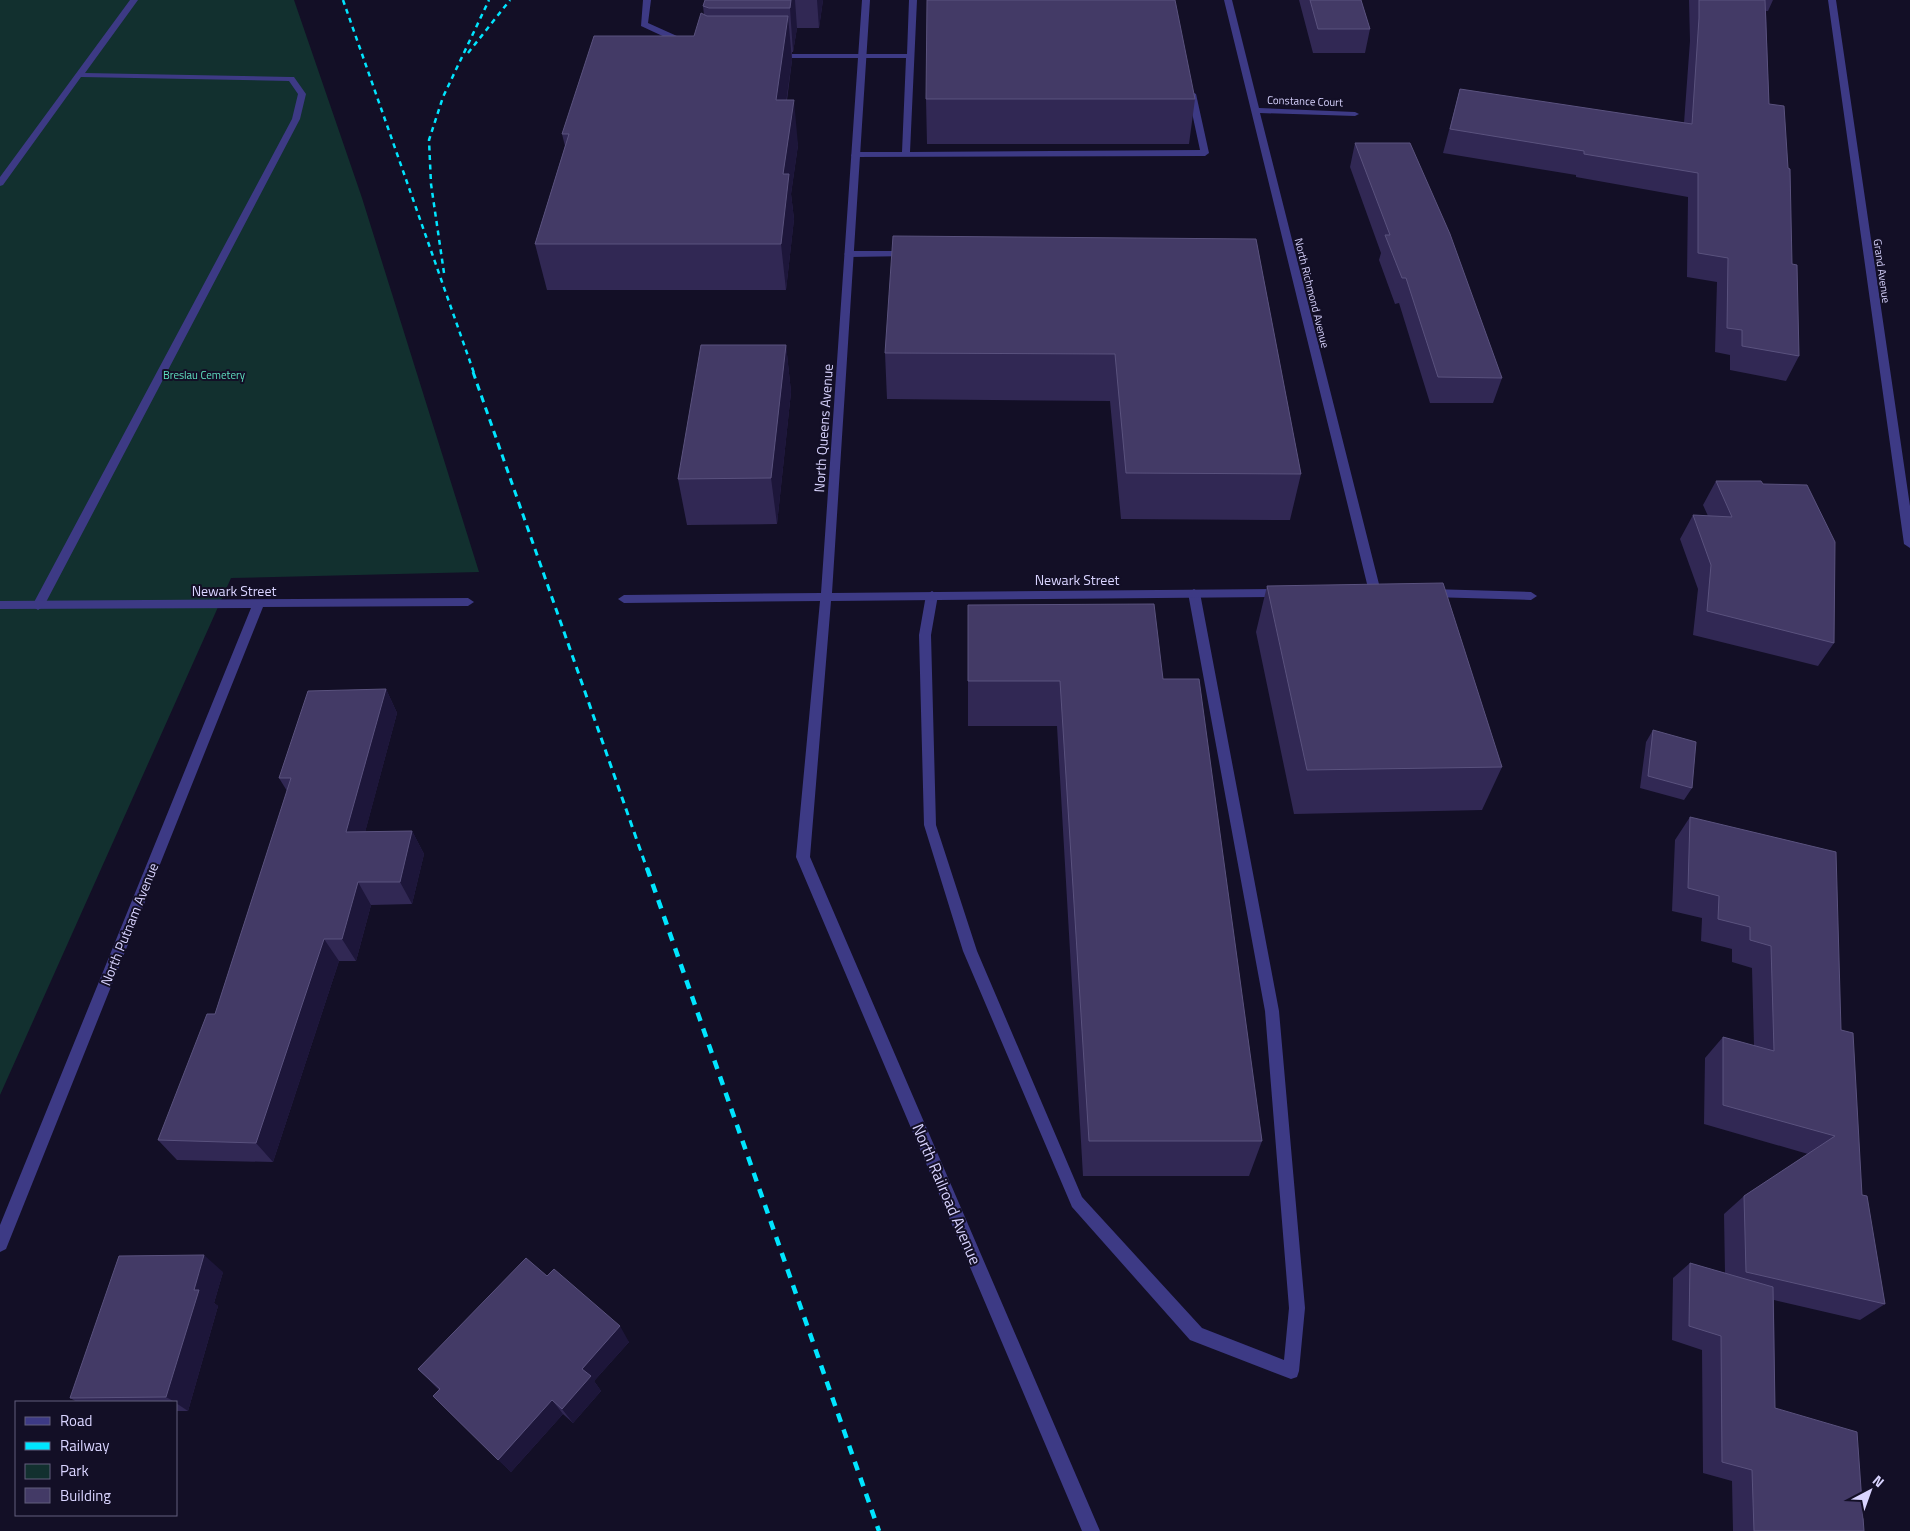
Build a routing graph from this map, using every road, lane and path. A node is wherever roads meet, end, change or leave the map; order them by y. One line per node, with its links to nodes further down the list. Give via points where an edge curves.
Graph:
1 (134, 0): 11 (street)
2 (647, 0): 7 (street, via 644,24)
3 (866, 0): 8 (street, North Queens Avenue)
4 (912, 0): 10 (street)
5 (1228, 0): 13 (street, North Richmond Avenue)
6 (1832, 0): 20 (street, Grand Avenue)
7 (696, 48)
8 (862, 54): 9 (street); 10 (street); 15 (street, North Queens Avenue)
9 (762, 56)
10 (910, 56): 16 (street)
11 (80, 75): 17 (street); 32 (street, via 291,79 302,94 296,119)
12 (1192, 94): 16 (street, via 1205,153)
13 (1255, 110): 14 (street, Constance Court); 22 (street, North Richmond Avenue)
14 (1355, 114)
15 (855, 154): 16 (street); 18 (street, North Queens Avenue)
16 (906, 155)
17 (0, 183)
18 (848, 254): 19 (street); 26 (street, North Queens Avenue)
19 (917, 254)
20 (1910, 544)
21 (1289, 592): 23 (street, Newark Street)
22 (1375, 592)
23 (1194, 593): 25 (street, Newark Street); 25 (street, via 1272,1011 1297,1308 1291,1371 1196,1334 1077,1202 970,951 930,825 925,635)
24 (1423, 593): 27 (street)
25 (932, 595): 26 (street, Newark Street)
26 (826, 596): 28 (street, Newark Street); 33 (street, North Queens Avenue)
27 (1530, 596)
28 (624, 599)
29 (468, 602): 30 (street, Newark Street)
30 (258, 605): 32 (street, Newark Street); 34 (street, North Putnam Avenue)
31 (0, 606): 32 (street, Newark Street)
32 (38, 606)
33 (803, 857): 35 (street, North Railroad Avenue)
34 (0, 1244)
35 (1091, 1531)

